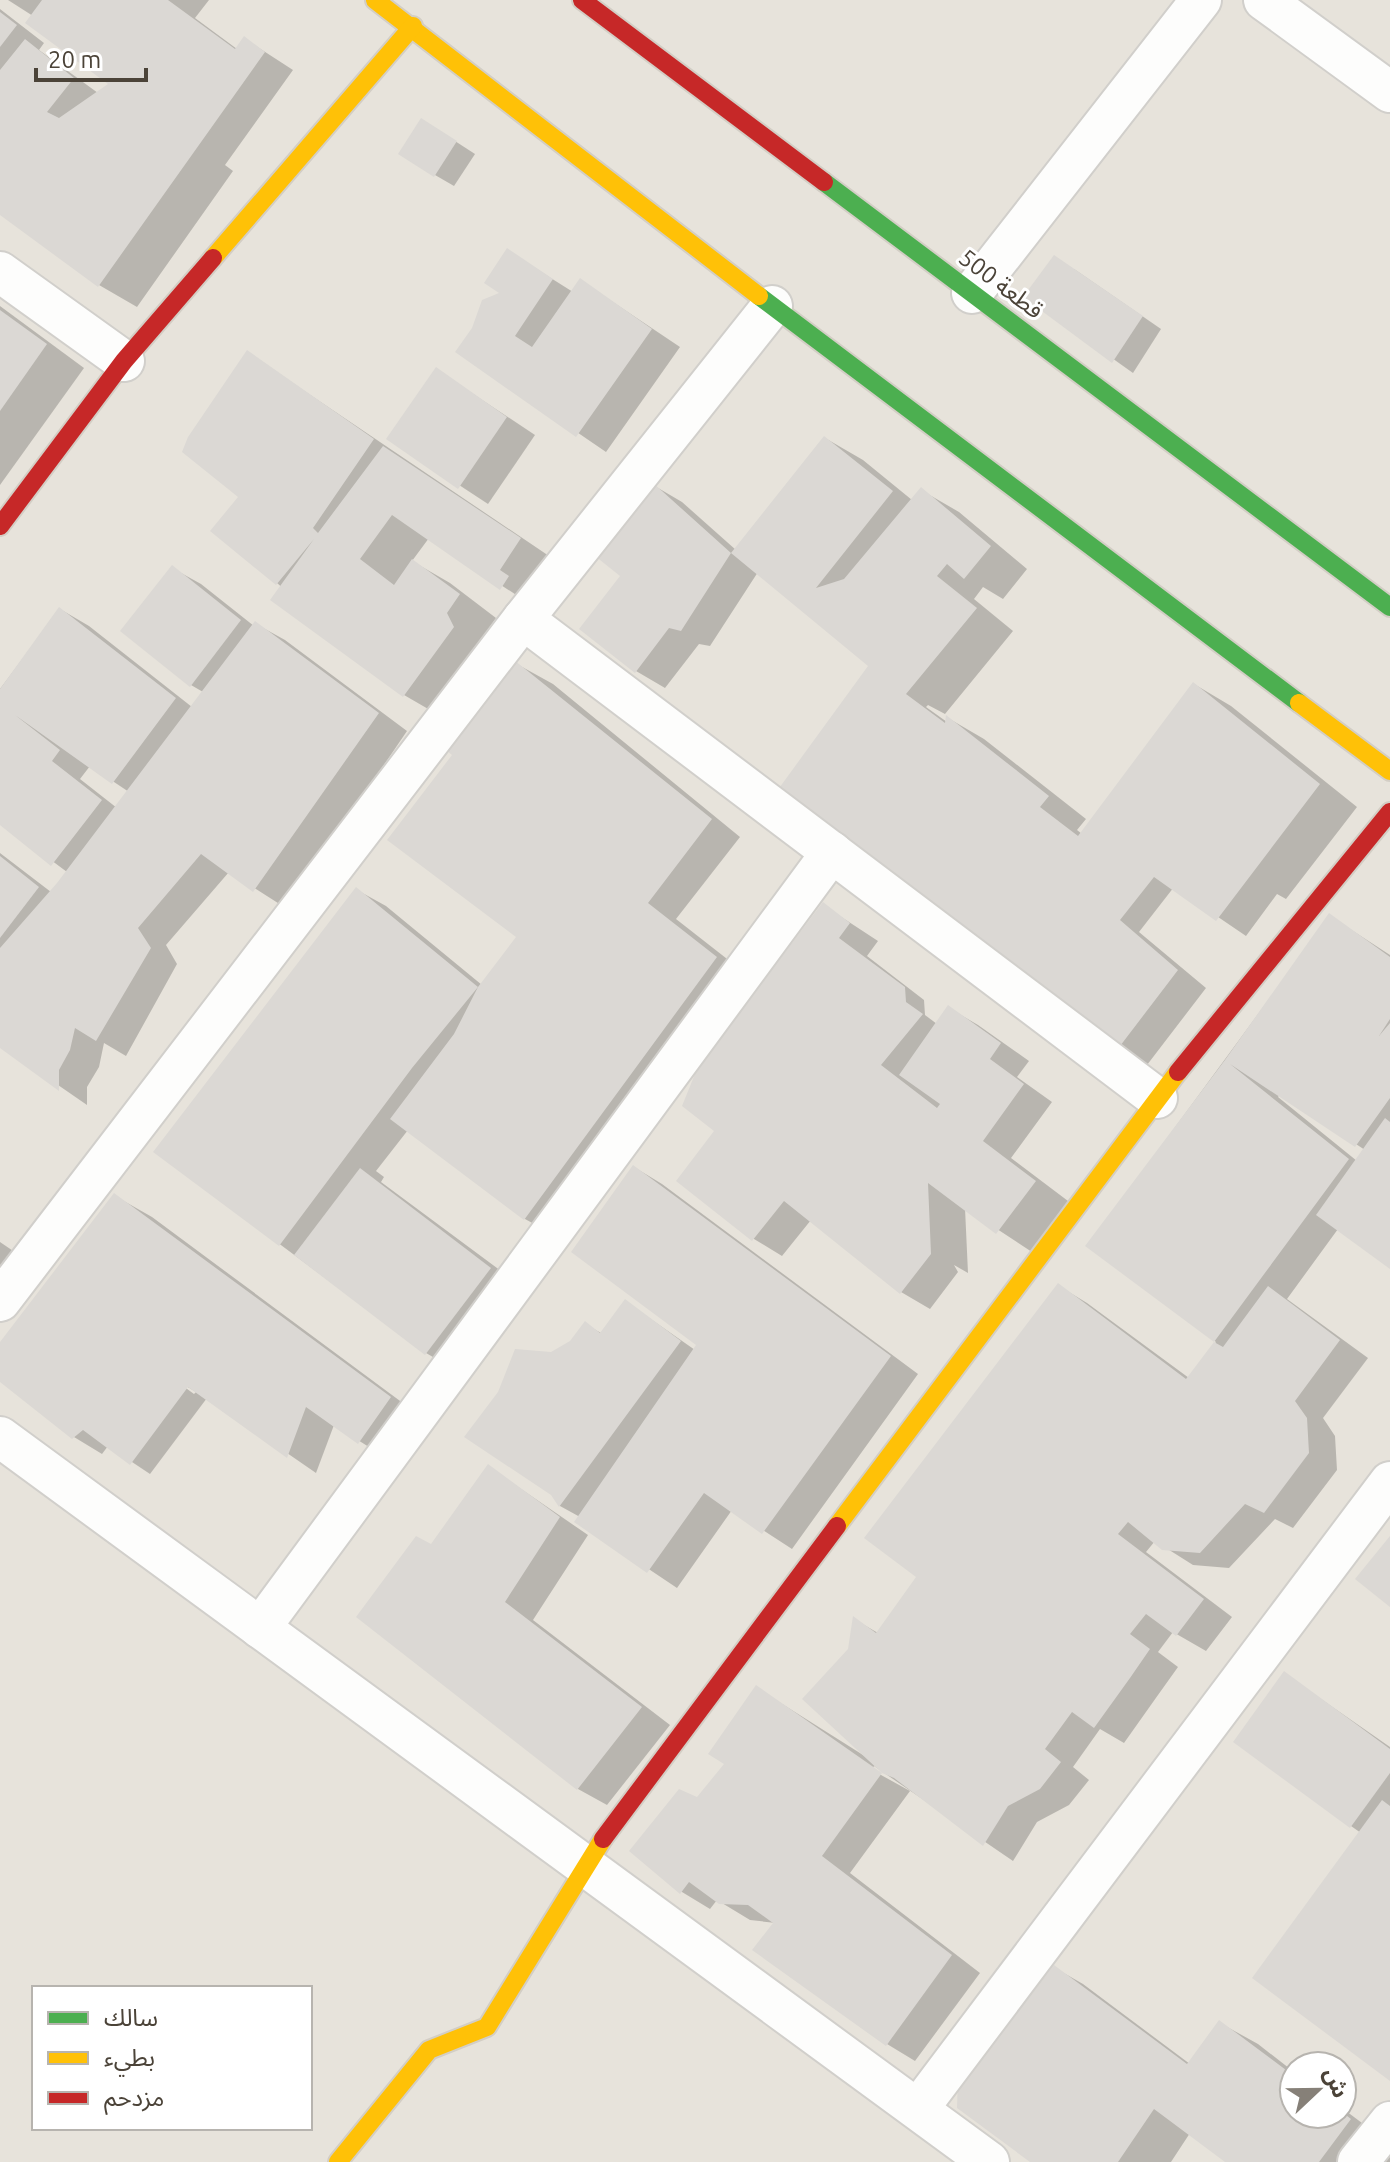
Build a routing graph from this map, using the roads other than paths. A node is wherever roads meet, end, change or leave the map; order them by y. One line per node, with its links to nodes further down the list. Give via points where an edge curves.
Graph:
1 (375, 0): 5 (street)
2 (582, 0): 8 (street, قطعة 500)
3 (1201, 0): 8 (street)
4 (1264, 0): 6 (street)
5 (413, 26): 9 (street); 10 (street)
6 (1390, 92)
7 (0, 272): 10 (street)
8 (972, 293): 12 (street, قطعة 500)
9 (772, 306): 13 (street); 14 (street)
10 (124, 361): 11 (street)
11 (0, 526)
12 (1390, 607)
13 (523, 619): 16 (street); 18 (street)
14 (1390, 771)
15 (1390, 812): 17 (street)
16 (832, 852): 17 (street); 21 (street)
17 (1157, 1098): 22 (street)
18 (0, 1301)
19 (0, 1437): 21 (street)
20 (1390, 1482): 23 (street)
21 (260, 1628): 22 (street)
22 (584, 1865): 23 (street); 25 (street, via 487,2027 429,2050)
23 (918, 2109): 26 (street)
24 (1390, 2122): 27 (street)
25 (338, 2162)
26 (989, 2162)
27 (1358, 2162)

